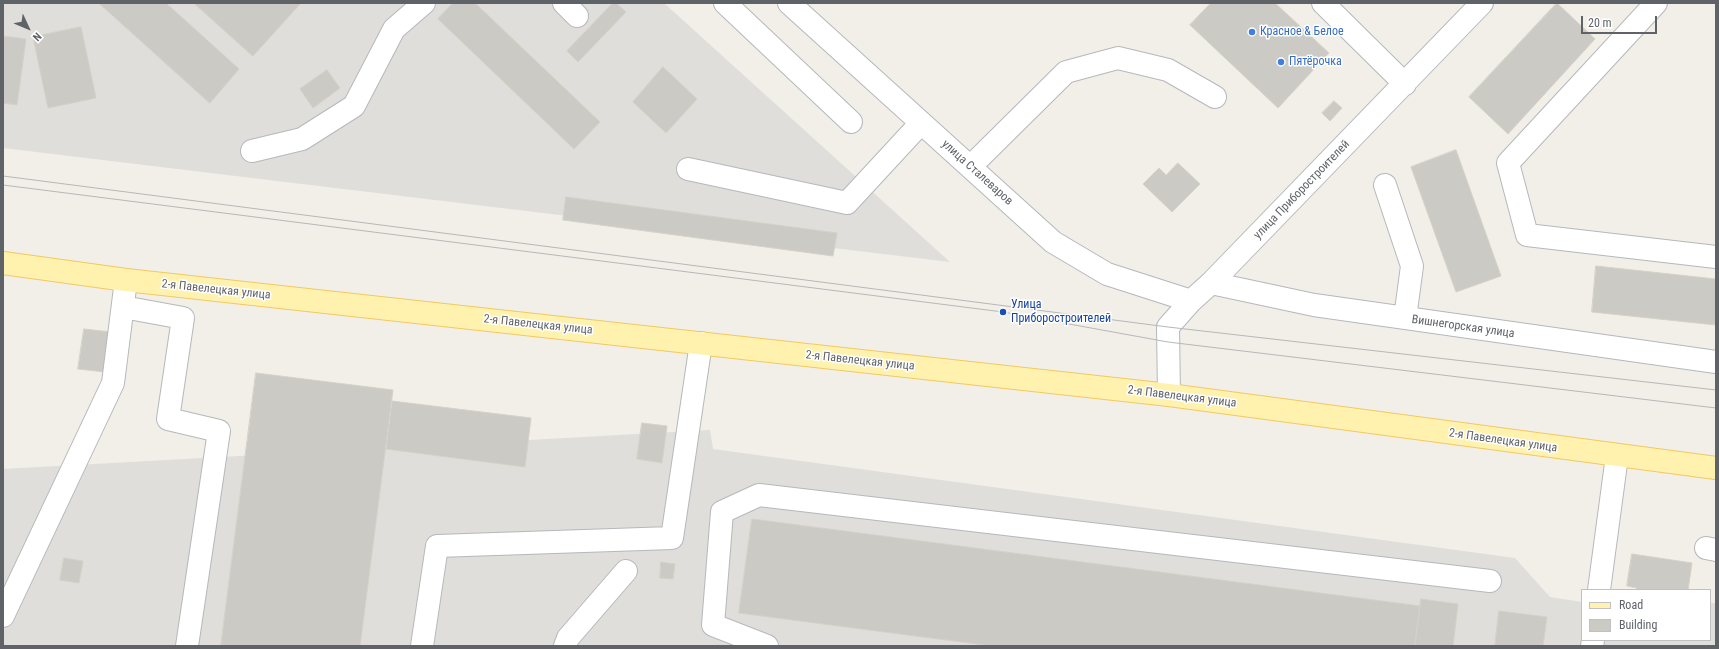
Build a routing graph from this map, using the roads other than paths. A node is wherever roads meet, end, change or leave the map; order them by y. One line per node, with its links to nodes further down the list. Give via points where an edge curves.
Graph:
1 (424, 3): 11 (street, via 394,29 354,106 302,139)
2 (725, 3): 9 (street)
3 (789, 3): 10 (street, улица Сталеваров)
4 (1323, 3): 7 (street)
5 (1482, 3): 7 (street, улица Приборостроителей)
6 (1656, 3): 15 (street, via 1508,163 1527,235)
7 (1405, 84): 18 (street, улица Приборостроителей)
8 (1215, 97): 12 (street, via 1168,70 1118,58 1066,72)
9 (851, 122)
10 (921, 123): 12 (street, улица Сталеваров); 13 (street, via 847,203)
11 (252, 151)
12 (970, 167): 19 (street, улица Сталеваров, via 1054,242 1107,274)
13 (688, 169)
14 (1385, 185): 21 (street, via 1412,266)
15 (1716, 257)
16 (3, 263): 17 (main road, 2-я Павелецкая улица)
17 (126, 280): 20 (street); 22 (main road, 2-я Павелецкая улица)
18 (1211, 283): 19 (street, улица Приборостроителей); 21 (street, Вишнегорская улица, via 1314,305)
19 (1191, 300): 24 (street, улица Приборостроителей, via 1168,327)
20 (123, 307): 30 (street, via 113,383); 31 (street, via 183,318 168,419 219,431)
21 (1405, 318): 23 (street, Вишнегорская улица)
22 (701, 343): 24 (main road, 2-я Павелецкая улица); 32 (street, via 672,538 437,546)
23 (1716, 362)
24 (1169, 395): 25 (main road, 2-я Павелецкая улица)
25 (1617, 456): 26 (main road, 2-я Павелецкая улица); 29 (street)
26 (1716, 468)
27 (626, 571): 33 (street, via 568,638)
28 (1490, 581): 34 (street, via 759,495 722,512 714,625)
29 (1599, 589)
30 (3, 616)
31 (187, 646)
32 (422, 646)
33 (565, 646)
34 (767, 646)

